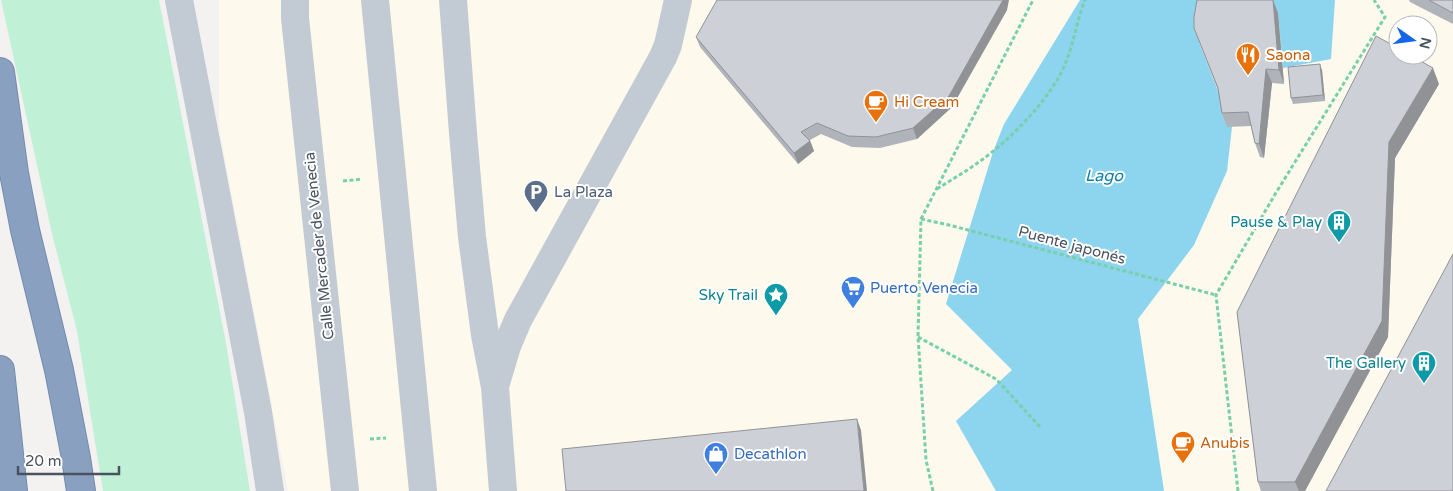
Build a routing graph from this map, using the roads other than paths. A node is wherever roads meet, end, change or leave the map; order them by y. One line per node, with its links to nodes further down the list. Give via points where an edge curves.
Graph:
1 (179, 0): 11 (street, via 258,412)
2 (296, 0): 12 (street, Calle Mercader de Venecia, via 295,18)
3 (375, 0): 13 (street)
4 (453, 0): 8 (street, via 472,237 484,335)
5 (678, 0): 8 (street, via 668,45 518,320)
6 (0, 72): 10 (highway, via 25,230 59,370)
7 (0, 370): 9 (highway)
8 (495, 387): 14 (street)
9 (13, 491)
10 (81, 491)
11 (270, 491)
12 (345, 491)
13 (423, 491)
14 (503, 491)

